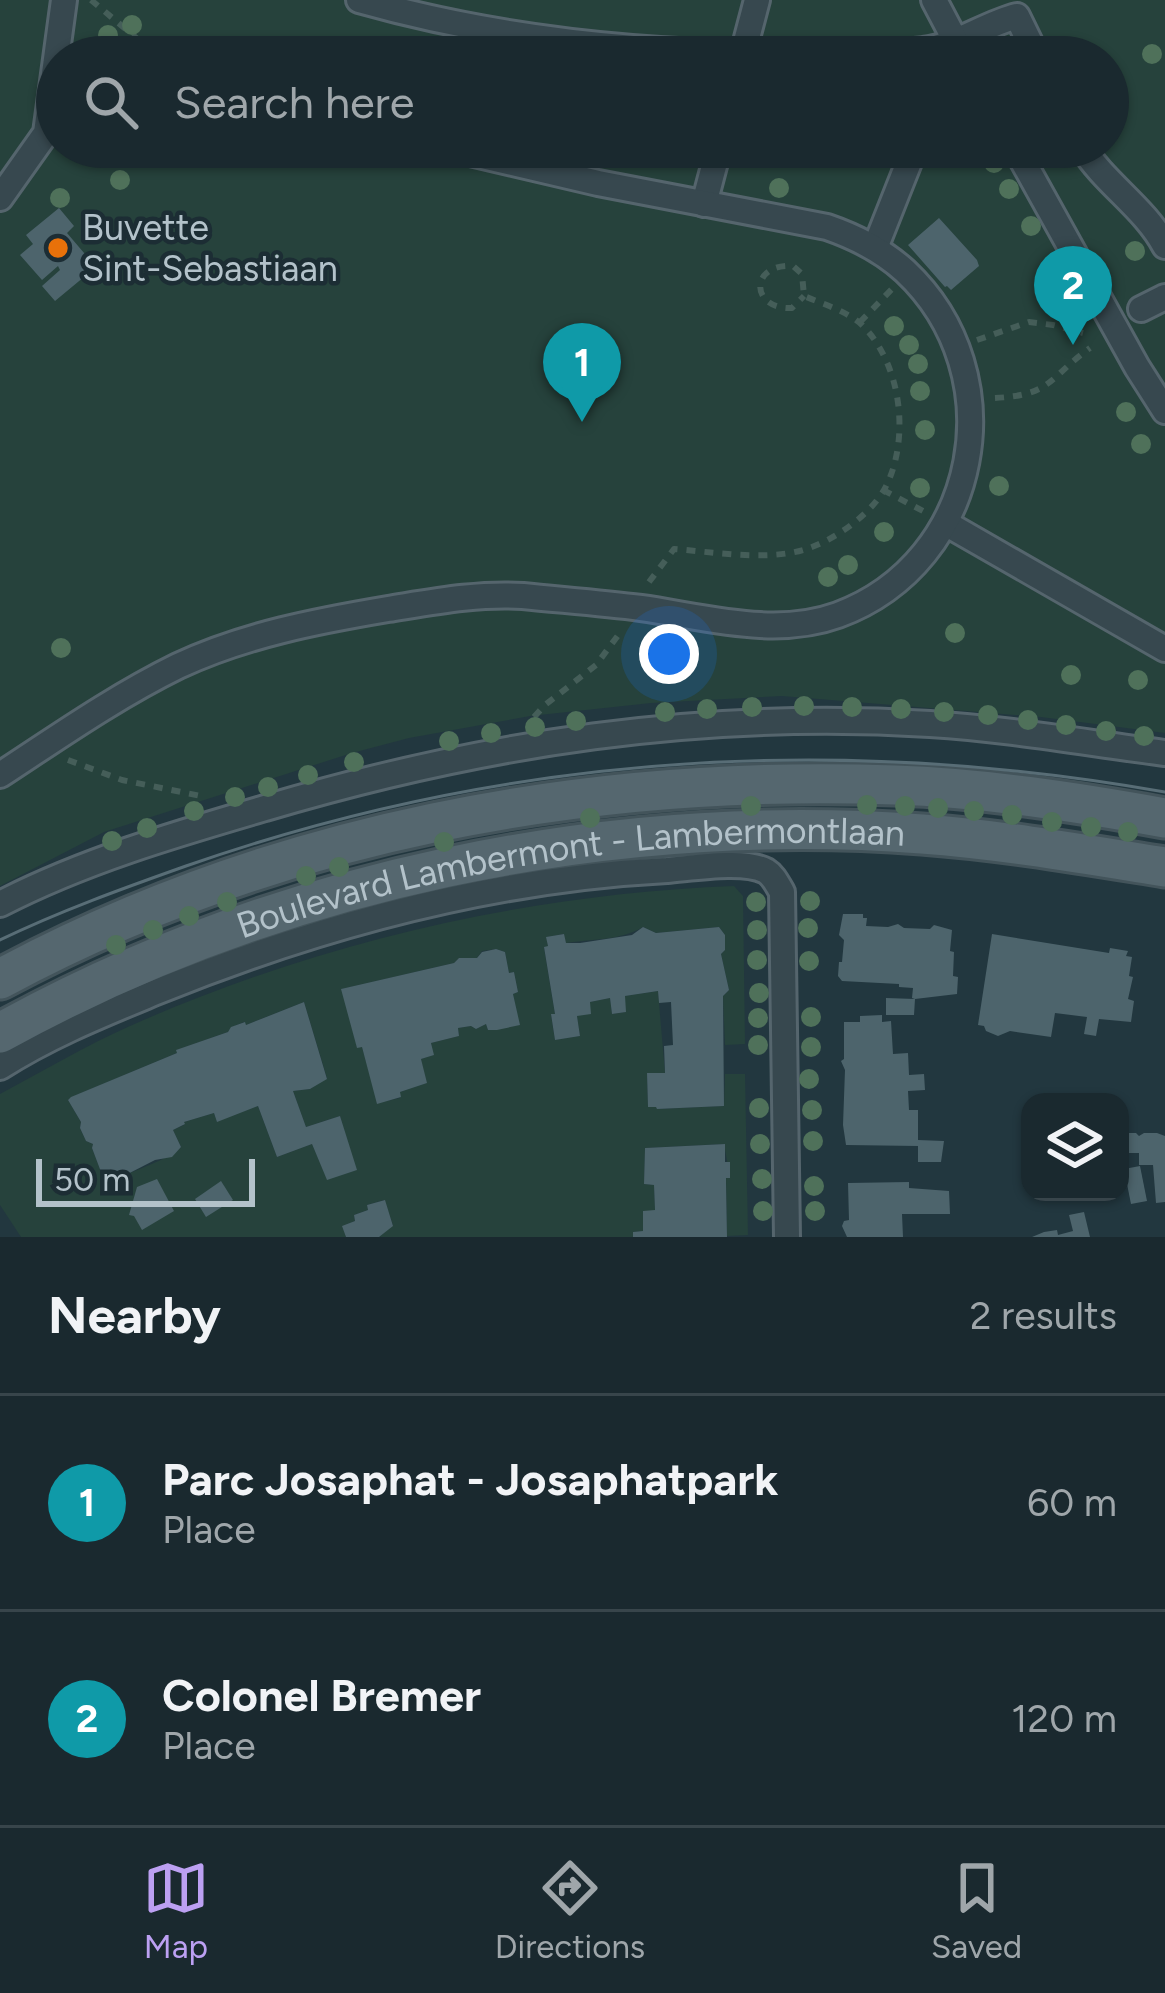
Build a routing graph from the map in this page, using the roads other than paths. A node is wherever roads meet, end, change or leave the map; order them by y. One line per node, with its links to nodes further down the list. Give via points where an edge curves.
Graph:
1 (64, 0): 6 (street)
2 (359, 0): 7 (street)
3 (757, 0): 8 (street)
4 (934, 0): 9 (street)
5 (1019, 8): 10 (street)
6 (60, 36)
7 (543, 36)
8 (747, 36)
9 (952, 36)
10 (975, 36)
11 (36, 150): 17 (street)
12 (528, 168): 18 (street)
13 (713, 168): 18 (street)
14 (907, 168): 20 (street)
15 (1027, 168): 23 (street)
16 (1098, 168): 19 (street)
17 (0, 198)
18 (704, 204): 20 (street, via 826,227)
19 (1165, 247)
20 (875, 248): 24 (street, via 907,273 958,351 970,415 965,468)
21 (1165, 297): 22 (street)
22 (1141, 309)
23 (1165, 411)
24 (947, 524): 25 (street); 27 (street, via 898,581 811,623 756,626 517,596 282,630 181,665)
25 (1165, 649)
26 (1165, 753): 30 (street, via 931,724 659,727 401,770 128,851)
27 (0, 776)
28 (1165, 818): 31 (main road, Boulevard Lambermont - Lambermontlaan, via 897,785 707,786 543,803 307,853 107,926)
29 (1165, 867): 32 (main road, Boulevard Lambermont - Lambermontlaan, via 981,839 853,832 650,836 559,848 281,912 150,958)
30 (0, 904)
31 (0, 979)
32 (0, 1033)
33 (0, 1067): 34 (street, Boulevard Lambermont - Lambermontlaan, via 210,970 430,905 633,872 758,868 782,892)
34 (787, 1237)

